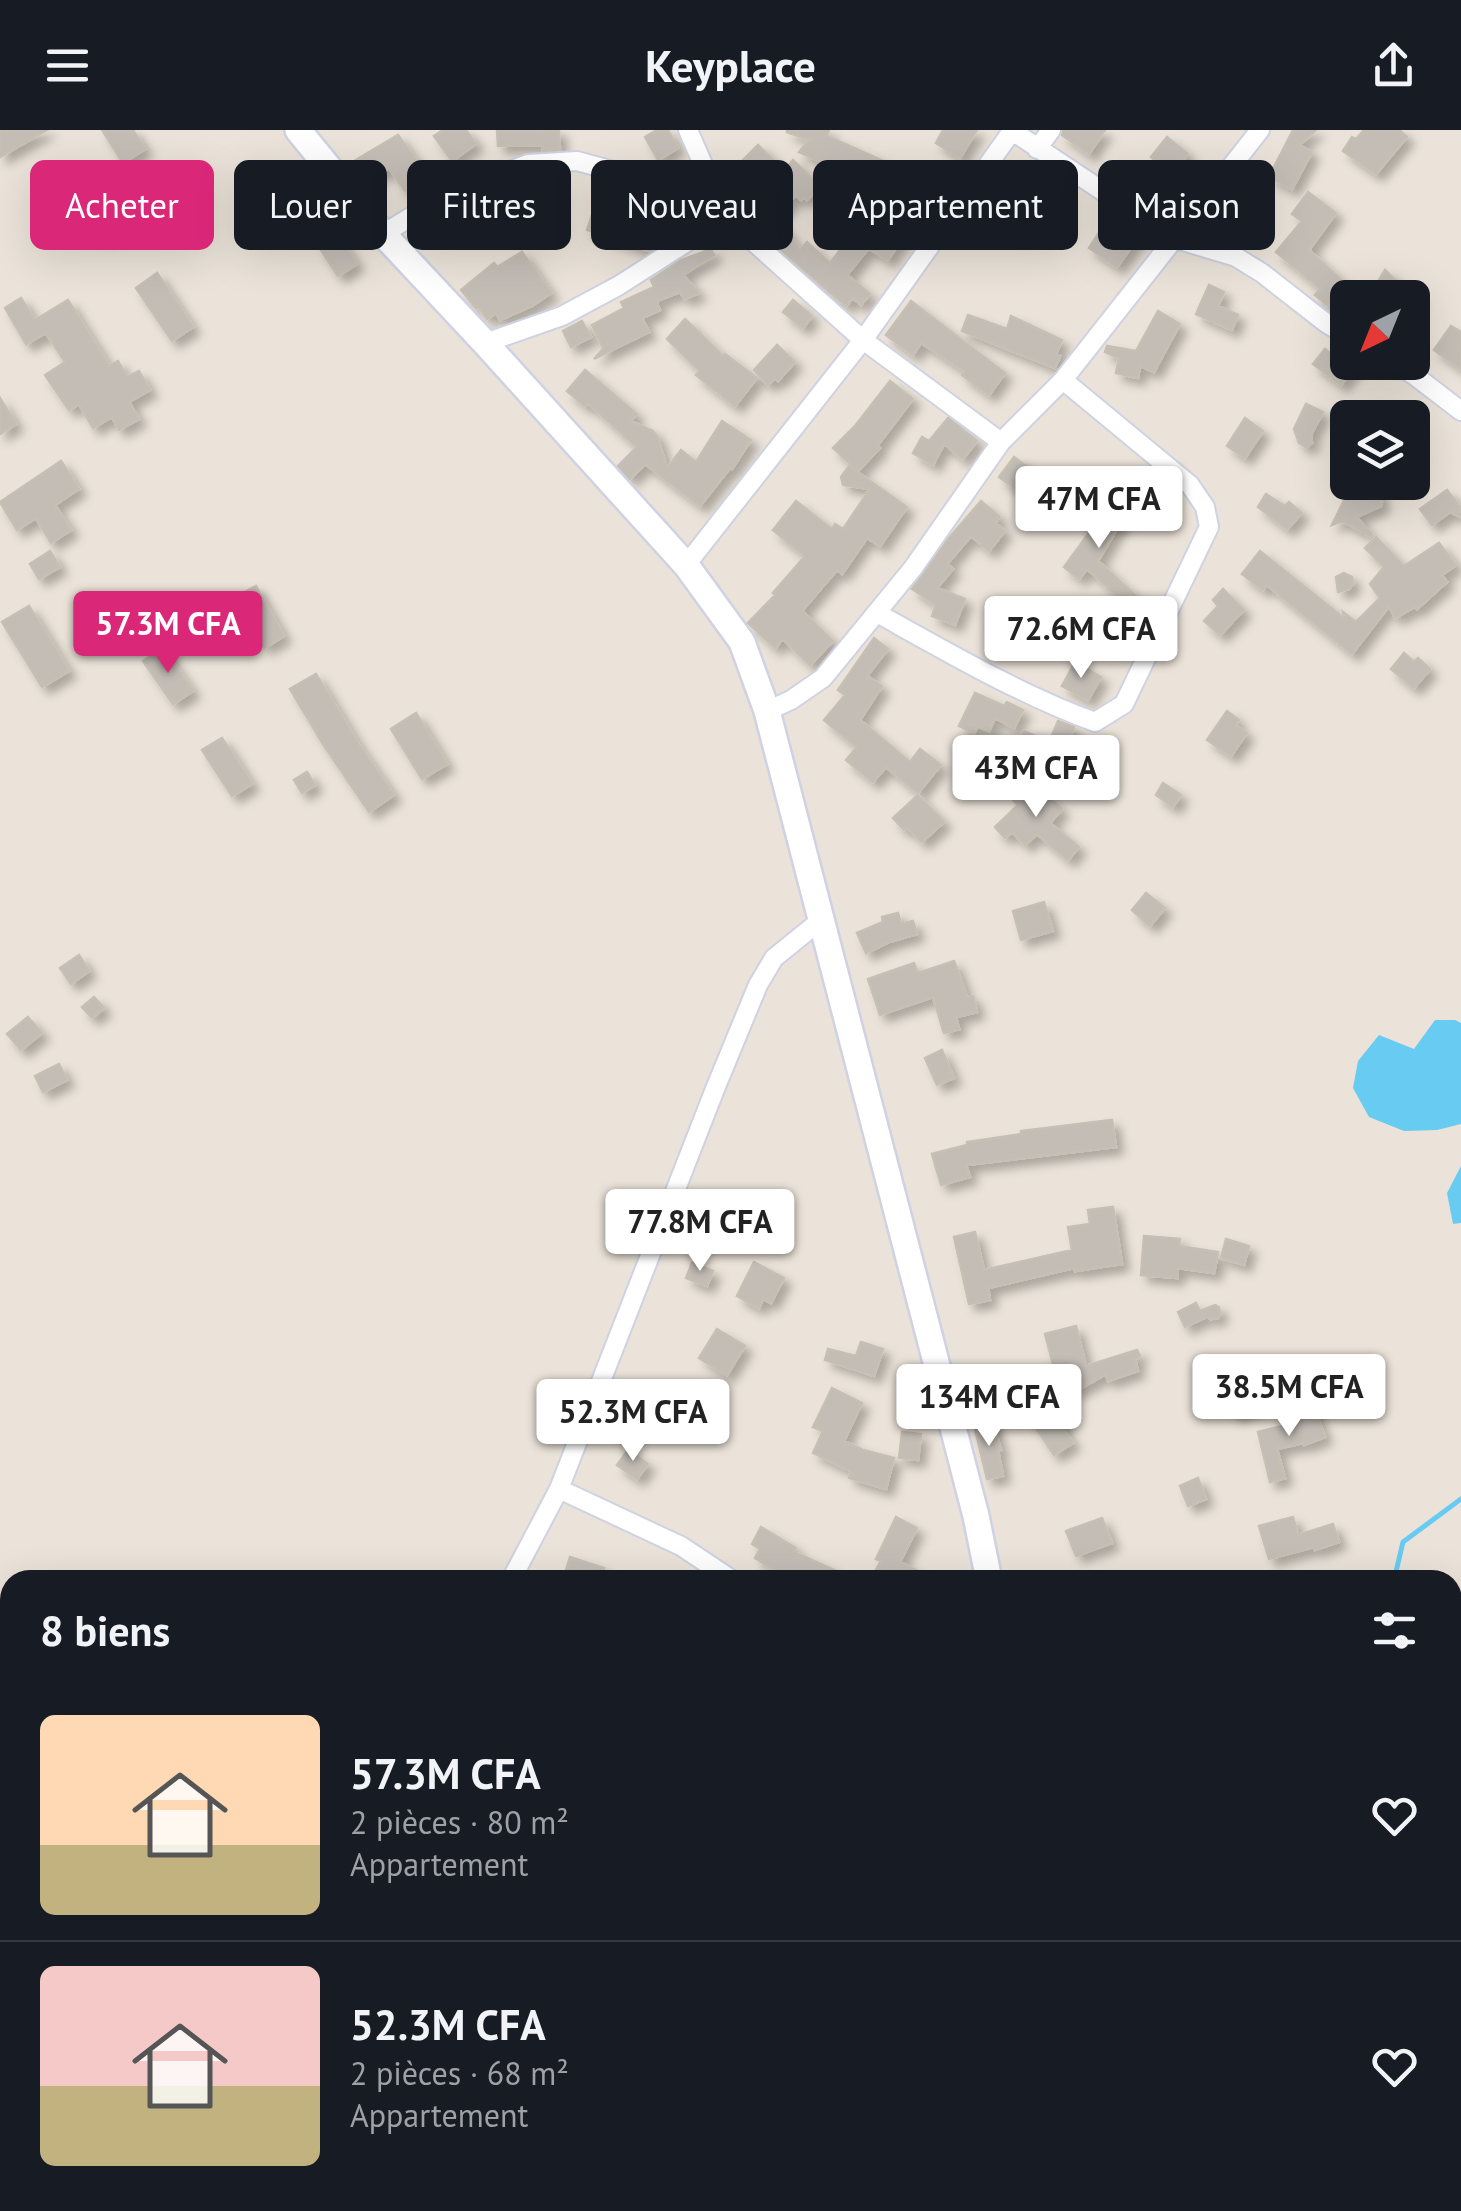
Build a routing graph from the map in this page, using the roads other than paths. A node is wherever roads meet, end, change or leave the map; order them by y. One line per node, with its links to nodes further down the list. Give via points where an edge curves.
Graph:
1 (298, 130): 7 (main road)
2 (688, 130): 8 (street)
3 (1012, 130): 6 (street); 19 (street)
4 (1051, 130): 6 (street)
5 (1260, 130): 9 (street)
6 (1037, 149): 11 (street)
7 (323, 160)
8 (701, 160)
9 (1236, 160)
10 (591, 165): 12 (street, via 528,164 448,194)
11 (1098, 186)
12 (387, 232)
13 (387, 238): 20 (main road)
14 (674, 250): 20 (street, via 562,316)
15 (763, 250): 19 (street)
16 (1164, 250): 21 (street)
17 (1211, 250): 18 (street, via 1262,272)
18 (1330, 325)
19 (863, 340): 24 (street); 25 (street)
20 (485, 343): 25 (main road)
21 (1062, 380): 24 (street); 26 (street, via 1190,485 1210,527 1124,704 1096,722 1070,713)
22 (1421, 380): 23 (street)
23 (1461, 411)
24 (1001, 442): 26 (street)
25 (686, 565): 27 (main road, via 742,642)
26 (878, 613): 27 (street, via 823,678)
27 (767, 711): 28 (main road)
28 (821, 920): 29 (street, via 774,958 758,985); 32 (main road)
29 (559, 1488): 30 (street); 31 (street)
30 (516, 1570)
31 (717, 1570)
32 (987, 1570)

